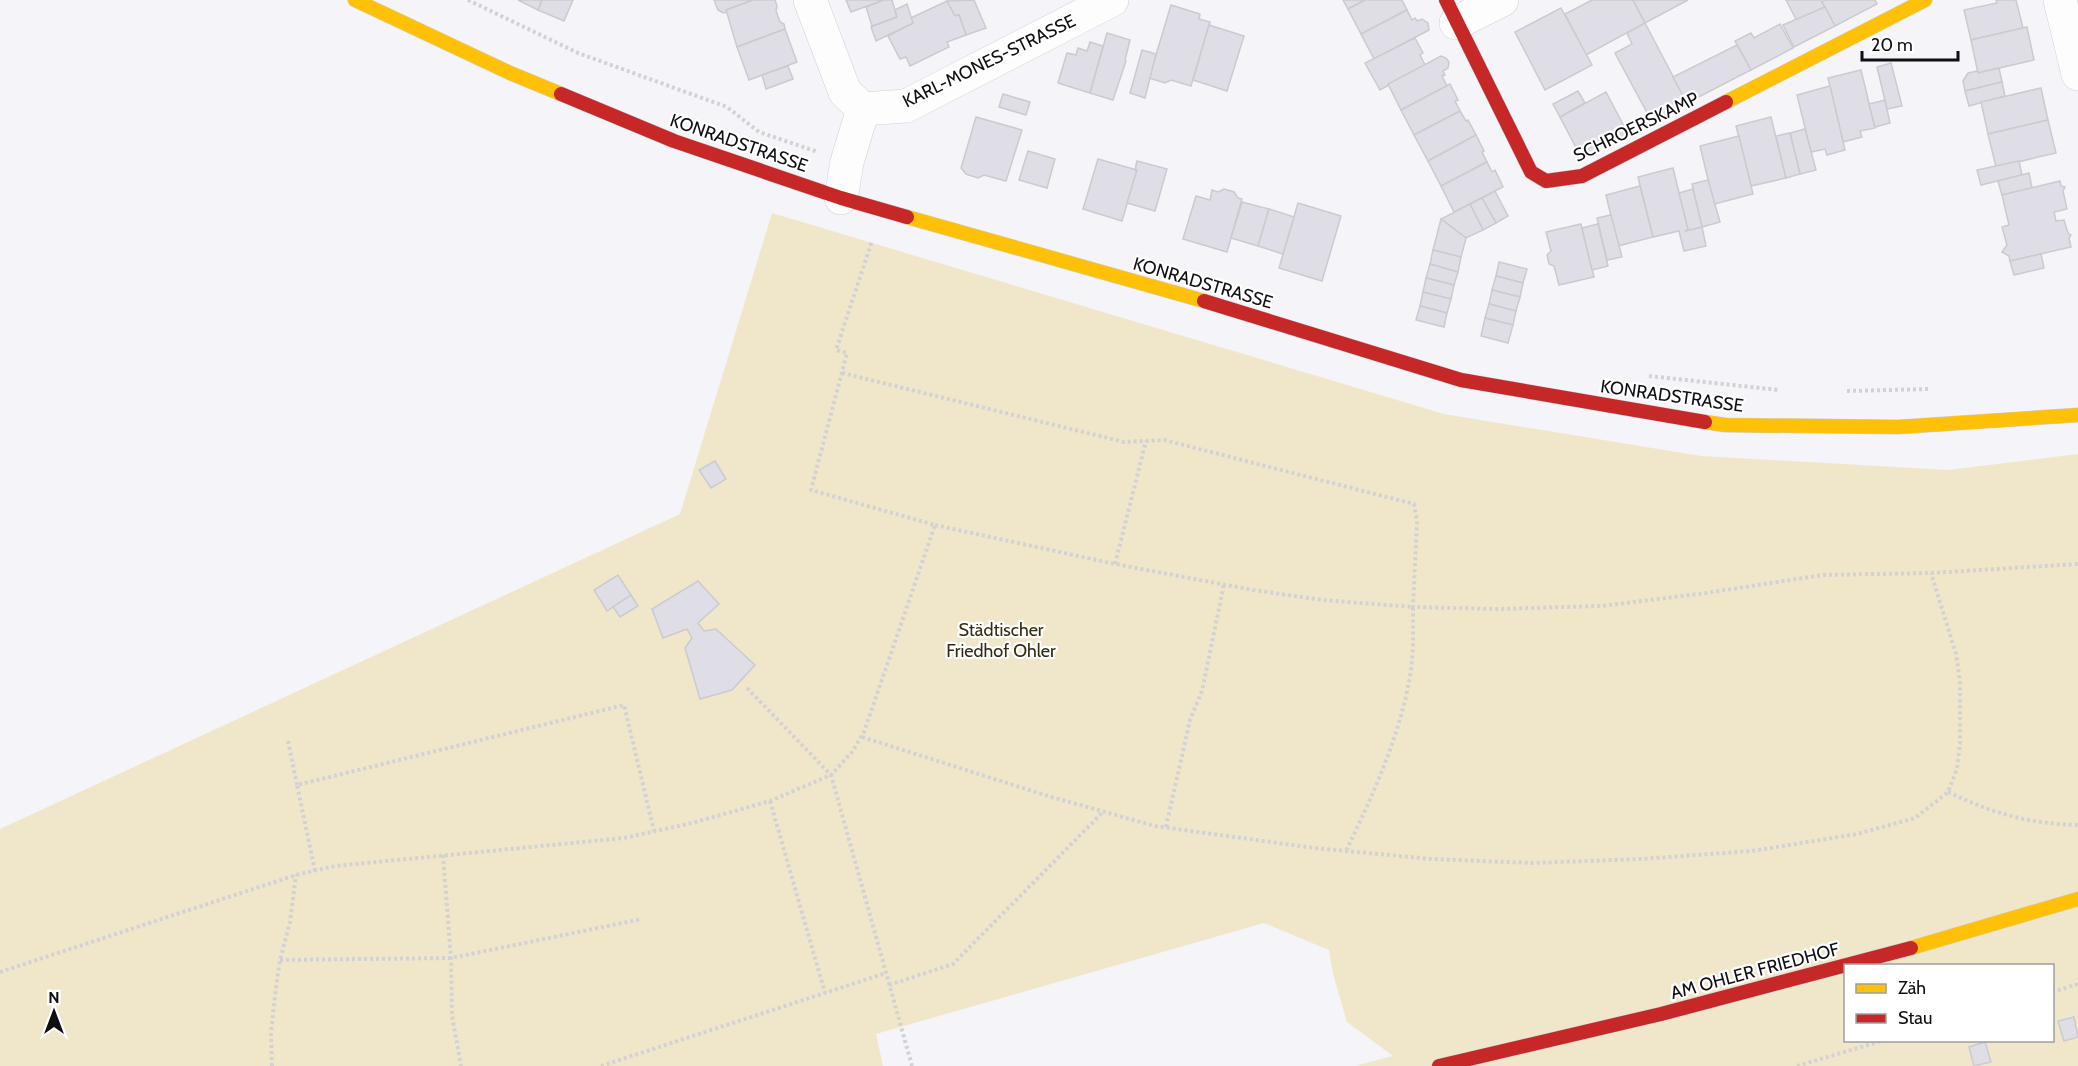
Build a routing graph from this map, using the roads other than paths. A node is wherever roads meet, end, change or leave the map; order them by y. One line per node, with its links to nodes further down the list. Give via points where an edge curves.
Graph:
1 (355, 0): 10 (street, KONRADSTRASSE, via 510,73 674,141)
2 (810, 0): 9 (street, via 845,92)
3 (1112, 0): 9 (street, KARL-MONES-STRASSE, via 906,106)
4 (1502, 0): 7 (street)
5 (1925, 0): 7 (street, SCHROERSKAMP, via 1582,176 1546,181 1531,172)
6 (2060, 0): 8 (street)
7 (1451, 12)
8 (2078, 74)
9 (863, 109): 10 (street)
10 (841, 198): 11 (street, KONRADSTRASSE, via 1259,317 1461,380 1725,425 1898,427)
11 (2078, 415)
12 (2078, 898): 13 (street, AM OHLER FRIEDHOF)
13 (1852, 964)
14 (1844, 966): 15 (street, AM OHLER FRIEDHOF)
15 (1439, 1066)

